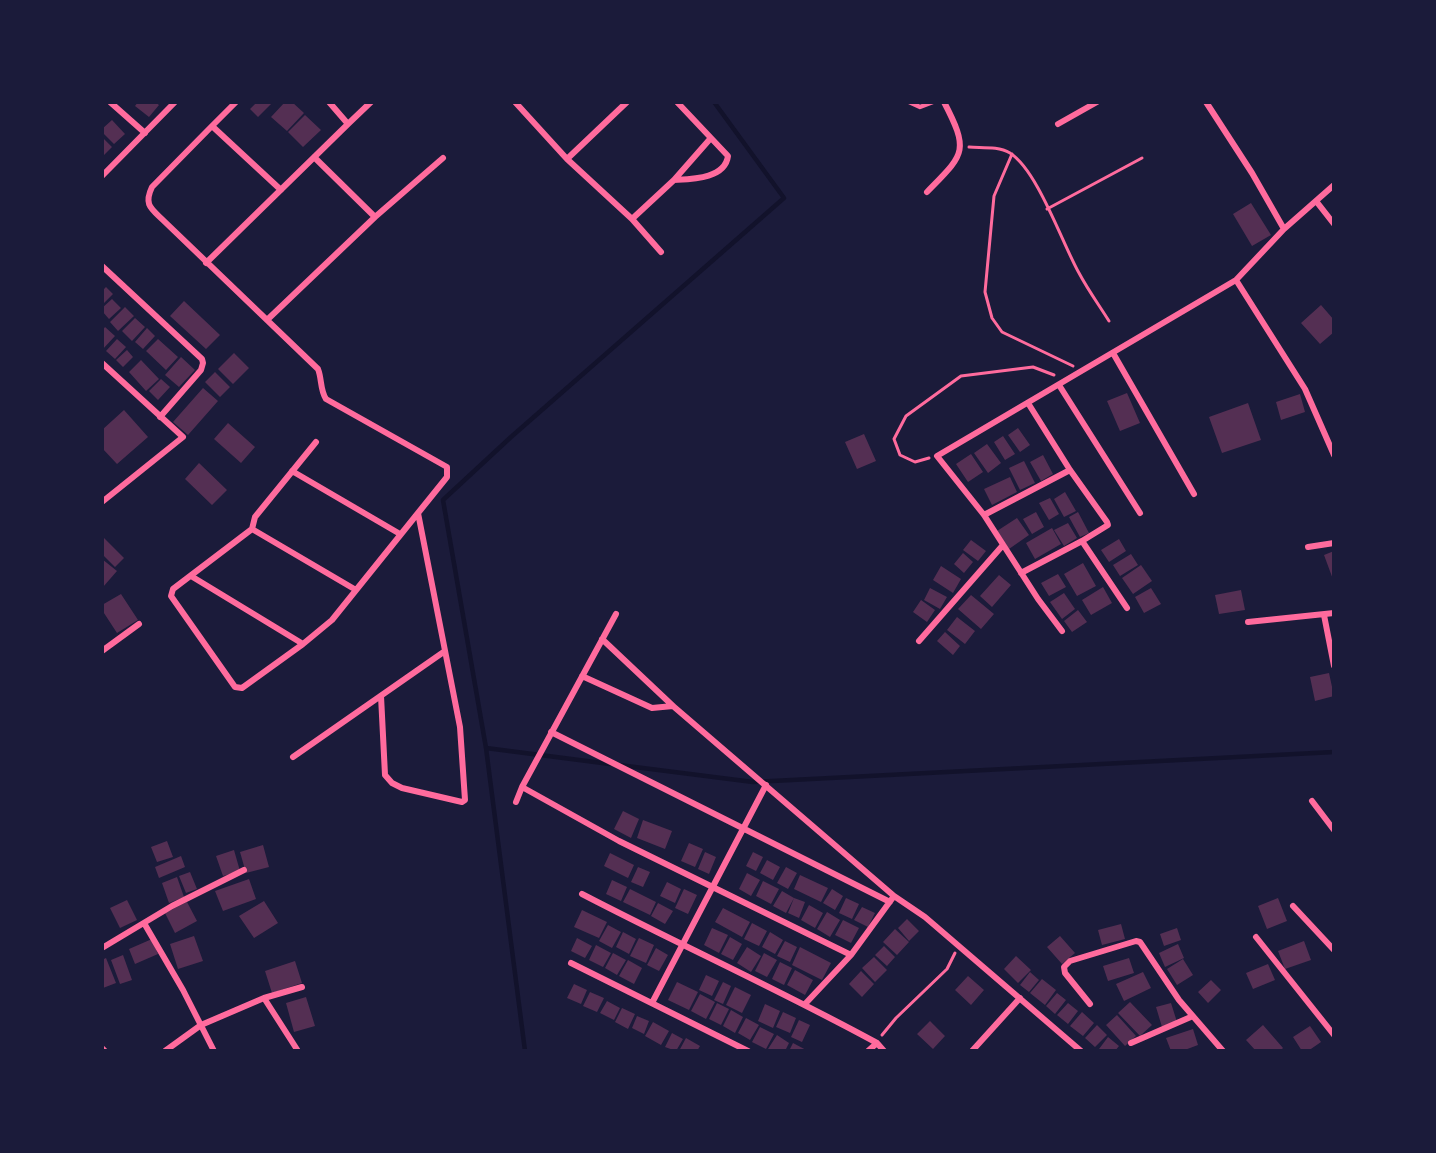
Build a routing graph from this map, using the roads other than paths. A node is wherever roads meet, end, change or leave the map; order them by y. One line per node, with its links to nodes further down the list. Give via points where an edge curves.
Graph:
1 (110, 102): 17 (street)
2 (176, 102): 17 (street)
3 (236, 102): 16 (street)
4 (329, 102): 14 (street)
5 (371, 102): 14 (street)
6 (515, 102): 21 (street)
7 (627, 102): 21 (street)
8 (676, 102): 18 (street)
9 (909, 102): 10 (lane, via 920,106)
10 (933, 102)
11 (944, 102): 26 (street, via 961,147 955,163)
12 (1097, 102): 15 (street)
13 (1206, 102): 31 (street)
14 (348, 124): 19 (street)
15 (1058, 124)
16 (212, 126): 25 (street); 33 (street, via 152,187 147,200)
17 (145, 133): 22 (street)
18 (710, 139): 23 (street); 23 (street, via 728,156 724,165 696,179)
19 (314, 157): 25 (street); 28 (street)
20 (442, 158): 28 (street)
21 (567, 159): 29 (street)
22 (102, 176)
23 (674, 180): 29 (street)
24 (1334, 185): 27 (street)
25 (281, 190): 33 (street)
26 (927, 192)
27 (1316, 201): 30 (street); 31 (street)
28 (375, 217): 36 (street)
29 (632, 219): 32 (street)
30 (1334, 224)
31 (1284, 229): 35 (street)
32 (661, 252)
33 (206, 263): 36 (street)
34 (102, 266): 41 (street, via 202,359 201,370)
35 (1236, 280): 37 (street); 43 (street, via 1305,388)
36 (267, 320): 48 (street, via 318,369 326,399 447,466 447,477)
37 (1113, 353): 39 (street); 46 (street)
38 (102, 363): 41 (street)
39 (1059, 385): 40 (street); 49 (street)
40 (1028, 403): 44 (street); 50 (street, via 937,456)
41 (160, 417): 47 (street, via 183,437)
42 (316, 442): 45 (street)
43 (1334, 454)
44 (1070, 470): 50 (street); 53 (street, via 1107,522 1106,528)
45 (292, 471): 51 (street, via 255,517); 52 (street)
46 (1194, 494)
47 (102, 502)
48 (418, 513): 52 (street); 71 (street)
49 (1140, 513)
50 (984, 515): 55 (street)
51 (252, 530): 58 (street); 59 (street)
52 (400, 534): 59 (street)
53 (1082, 542): 57 (street); 60 (street)
54 (1334, 543): 56 (street)
55 (1003, 545): 57 (street); 68 (street)
56 (1308, 547)
57 (1022, 573): 66 (street)
58 (191, 576): 69 (street); 69 (street, via 173,589 171,596 235,687 242,688)
59 (356, 590): 69 (street, via 332,620)
60 (1127, 608)
61 (1334, 613): 63 (street)
62 (616, 614): 67 (street)
63 (1324, 615): 64 (street); 72 (street)
64 (1248, 622)
65 (139, 624): 70 (street)
66 (1062, 631)
67 (602, 639): 73 (street); 75 (street)
68 (919, 641)
69 (303, 644)
70 (102, 651)
71 (445, 651): 74 (street); 74 (street, via 460,727 465,800 392,783 386,775)
72 (1334, 666)
73 (582, 676): 75 (street, via 652,708); 76 (street)
74 (381, 696): 77 (street)
75 (673, 706): 78 (street)
76 (551, 732): 79 (street); 82 (street)
77 (293, 757)
78 (763, 783): 82 (street); 87 (street)
79 (522, 787): 81 (street); 85 (street, via 619,841)
80 (1312, 801): 83 (street)
81 (516, 802)
82 (745, 828): 85 (street); 87 (street)
83 (1334, 830)
84 (244, 870): 89 (street)
85 (714, 886): 91 (street); 94 (street)
86 (582, 894): 91 (street)
87 (892, 899): 94 (street); 98 (street, via 925,917)
88 (1293, 906): 93 (street)
89 (144, 922): 92 (street); 103 (street)
90 (1256, 937): 104 (street)
91 (682, 946): 99 (street); 100 (street)
92 (102, 948)
93 (1334, 950)
94 (851, 955): 100 (street)
95 (571, 963): 99 (street)
96 (302, 987): 97 (street)
97 (264, 998): 103 (street); 109 (street)
98 (1020, 998): 113 (street); 114 (street)
99 (652, 1003): 110 (street)
100 (805, 1004): 105 (street)
101 (1090, 1004): 102 (street, via 1065,973 1064,966 1136,941)
102 (1193, 1016): 106 (street); 115 (street)
103 (201, 1025): 107 (street); 108 (street)
104 (1334, 1035)
105 (877, 1043): 111 (street); 112 (street)
106 (1131, 1043)
107 (165, 1051)
108 (214, 1051)
109 (298, 1051)
110 (748, 1051)
111 (868, 1051)
112 (884, 1051)
113 (972, 1051)
114 (1081, 1051)
115 (1223, 1051)

